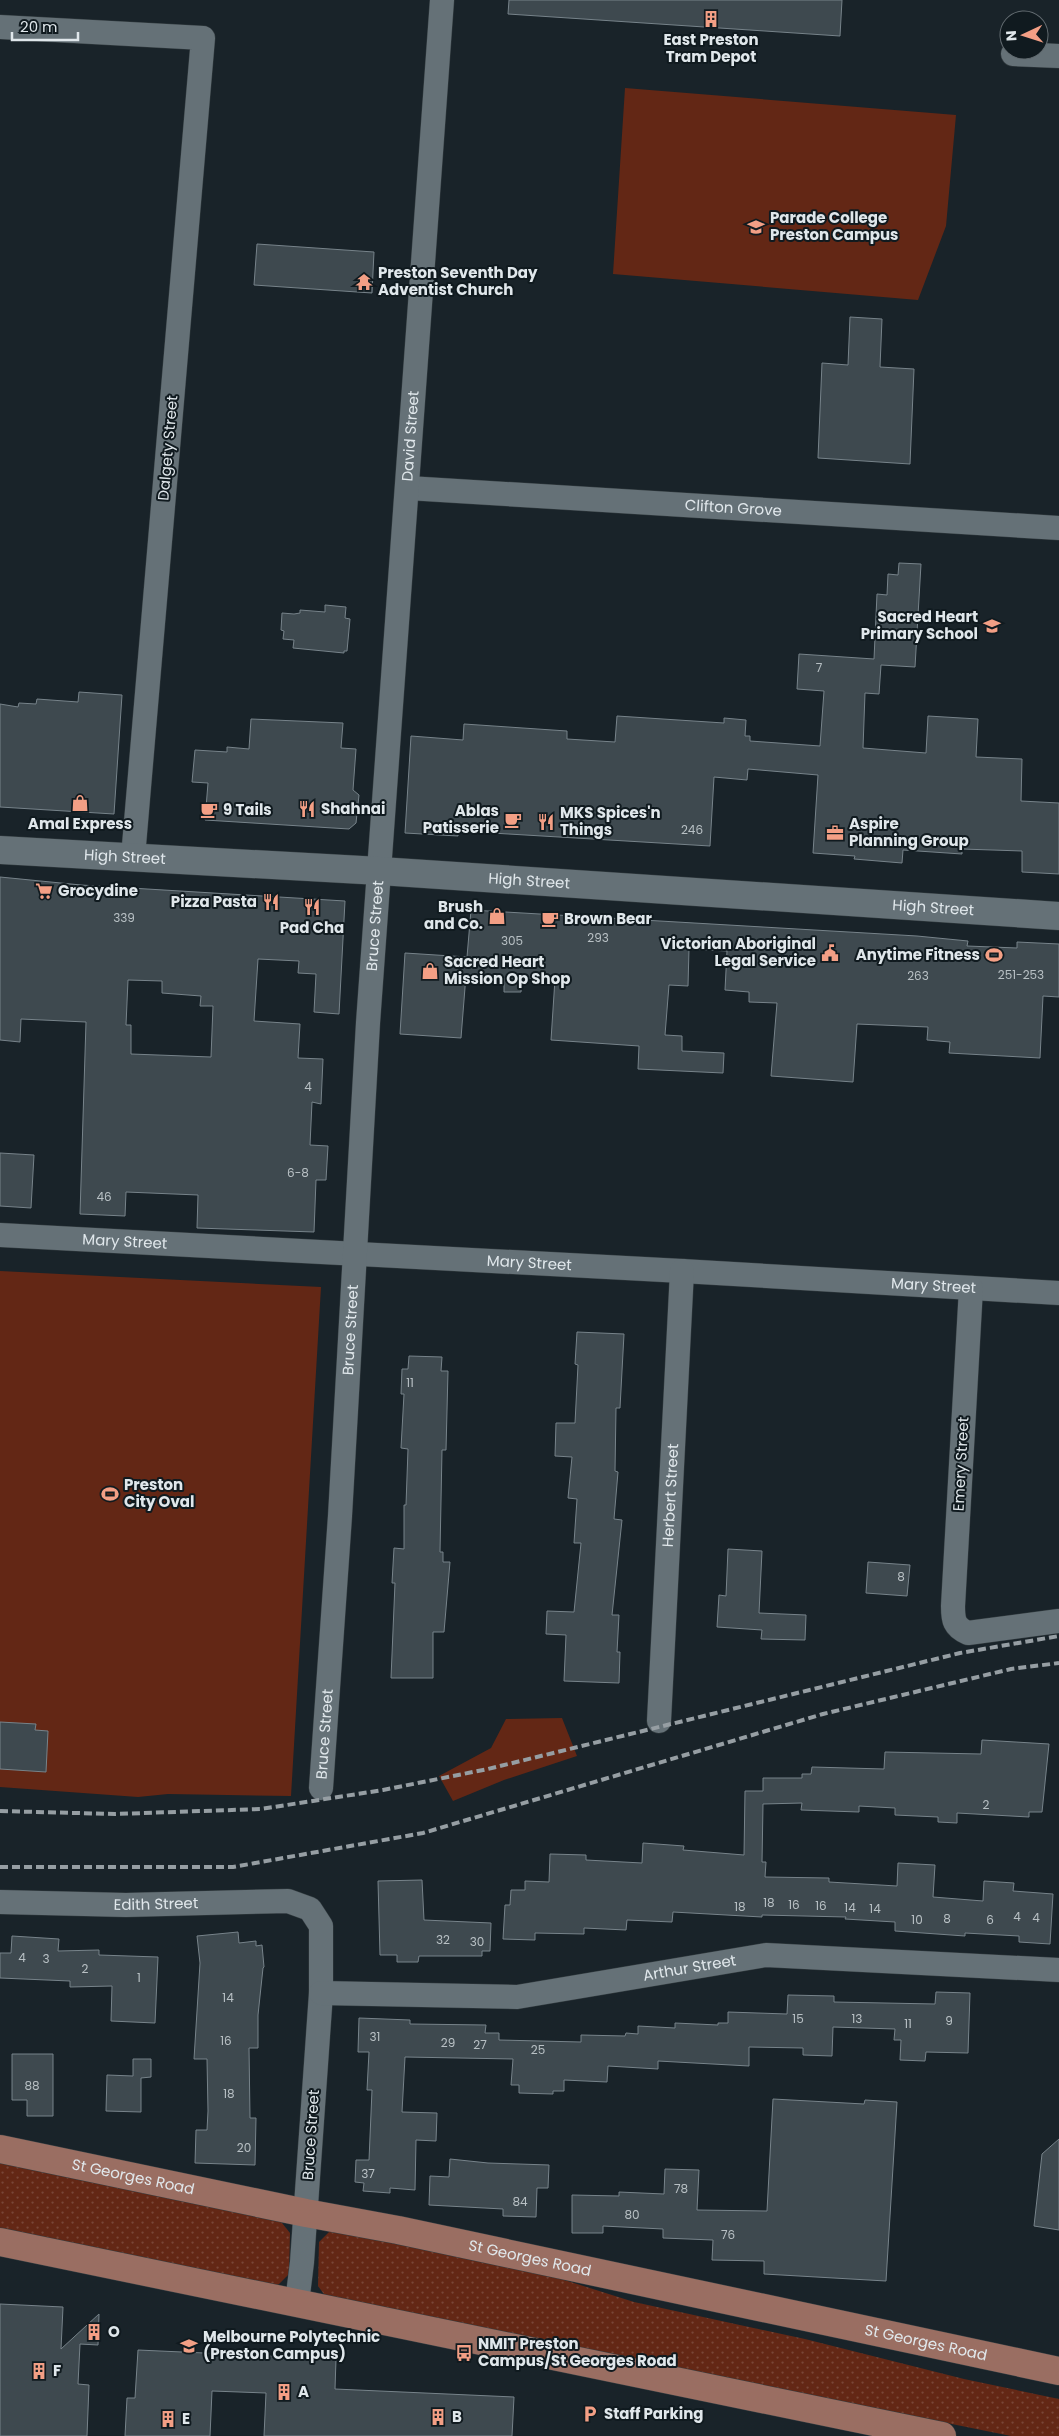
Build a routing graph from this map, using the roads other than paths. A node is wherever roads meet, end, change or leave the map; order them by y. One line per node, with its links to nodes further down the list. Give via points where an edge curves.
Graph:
1 (442, 0): 3 (street, David Street)
2 (0, 27): 6 (street, Dalgety Street, via 203,38)
3 (408, 488): 4 (street, Clifton Grove); 8 (street, David Street)
4 (1059, 528)
5 (0, 833): 6 (main road, High Street)
6 (134, 849): 7 (main road, High Street); 8 (main road, High Street)
7 (0, 850)
8 (381, 864): 9 (main road, High Street); 10 (main road, High Street); 12 (street, Bruce Street)
9 (1059, 898)
10 (1059, 916)
11 (0, 1235): 12 (street, Mary Street)
12 (355, 1254): 13 (street, Mary Street); 18 (street, Bruce Street)
13 (682, 1271): 14 (street, Mary Street); 17 (street, Herbert Street)
14 (971, 1288): 15 (street, Mary Street); 16 (street, Emery Street, via 952,1606 954,1624 968,1633)
15 (1059, 1293)
16 (1059, 1621)
17 (659, 1721)
18 (321, 1788)
19 (0, 1902): 20 (street, Edith Street, via 126,1906 288,1901)
20 (310, 1909): 22 (street, Bruce Street, via 321,1926)
21 (1059, 1970): 22 (street, Arthur Street, via 766,1955 517,1997)
22 (321, 1993): 24 (street, Bruce Street)
23 (0, 2149): 24 (main road, St Georges Road)
24 (306, 2213): 26 (street, Bruce Street); 27 (main road, St Georges Road)
25 (0, 2242): 26 (main road)
26 (297, 2303): 28 (main road)
27 (1059, 2371)
28 (906, 2432): 29 (main road)
29 (942, 2436)

